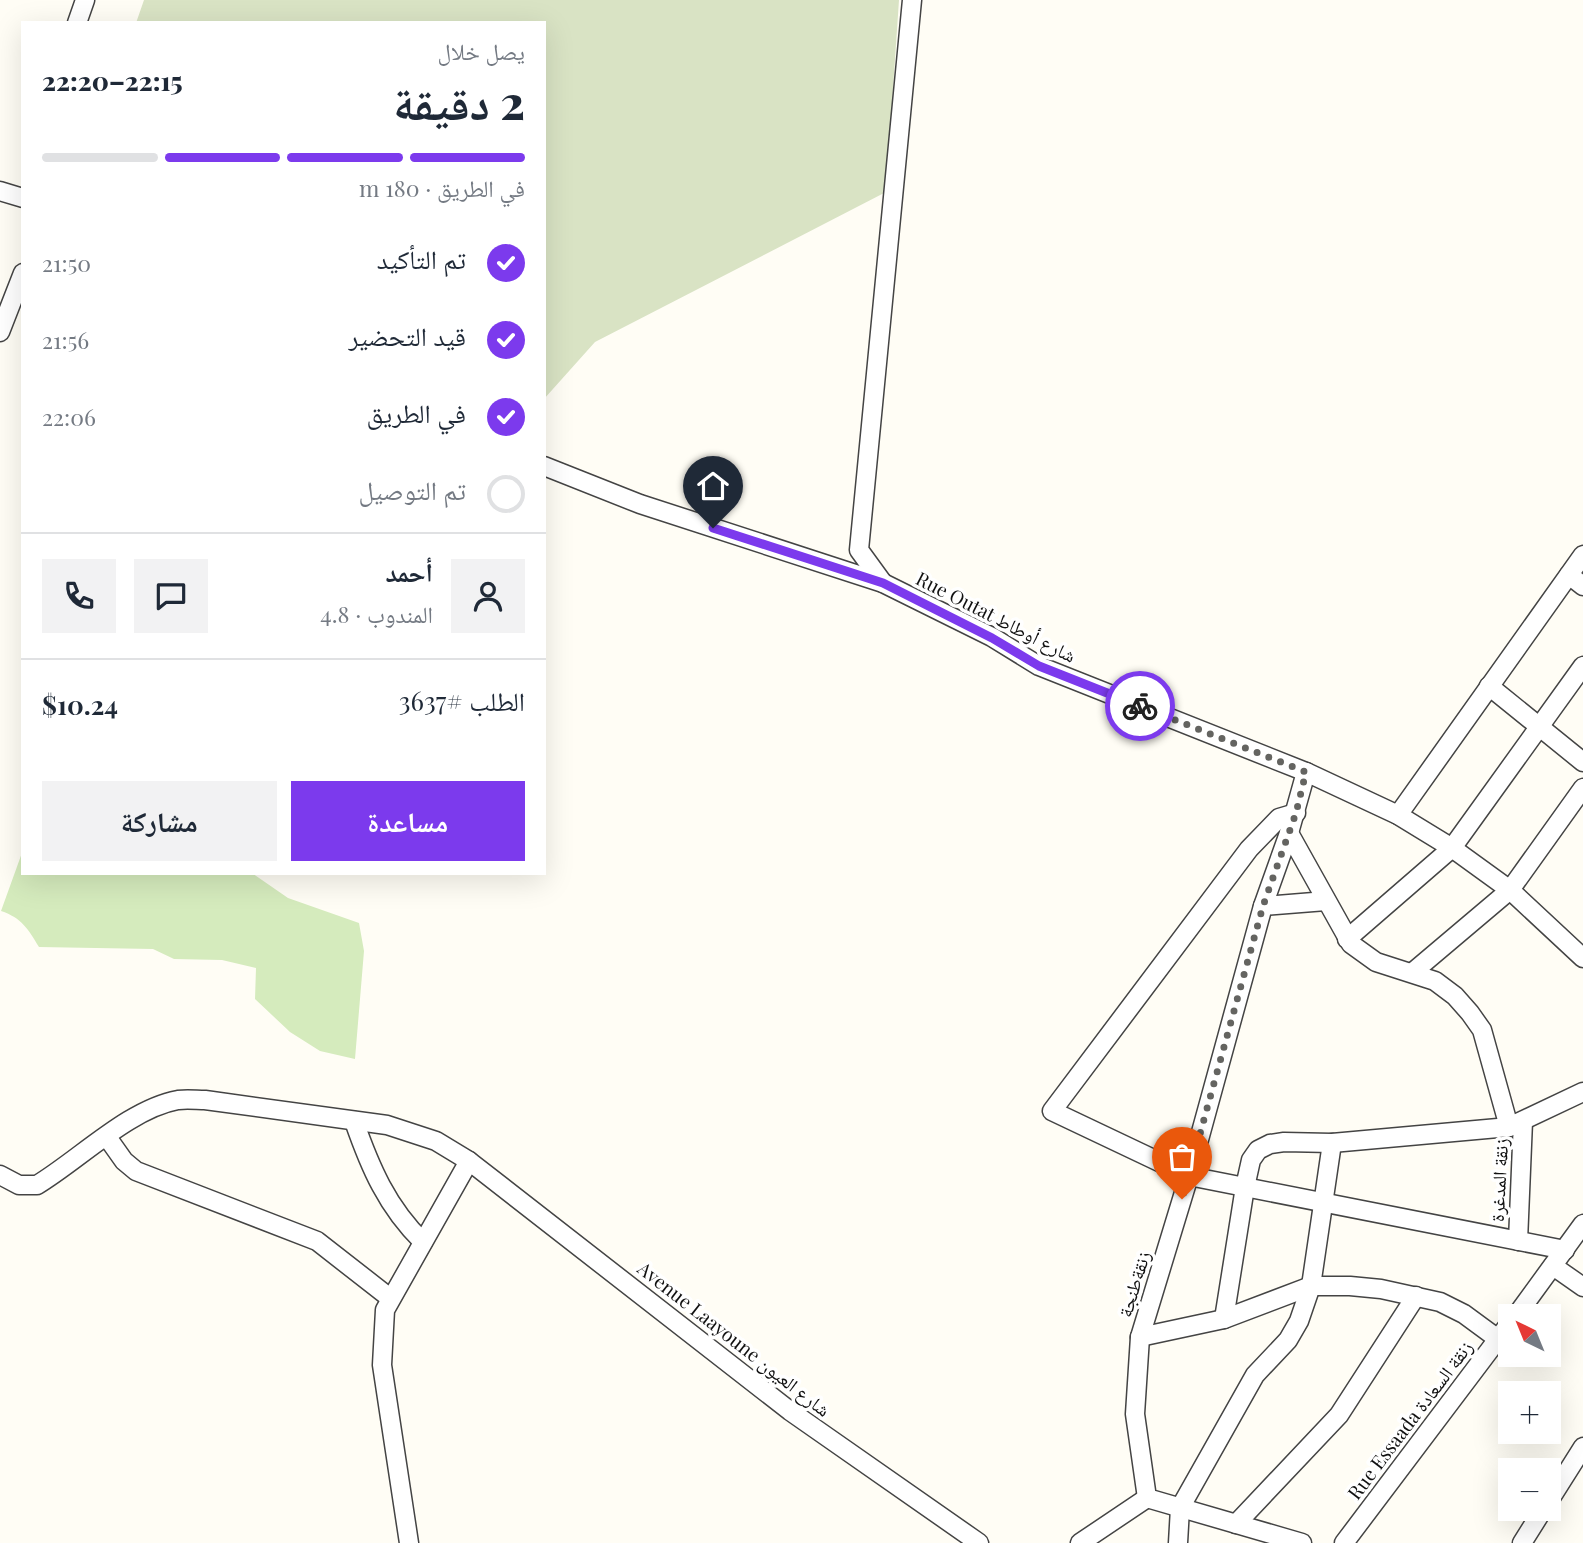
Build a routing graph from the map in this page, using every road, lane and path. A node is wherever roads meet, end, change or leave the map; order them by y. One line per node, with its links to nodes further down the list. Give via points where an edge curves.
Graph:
1 (85, 0): 3 (street)
2 (912, 0): 11 (street, via 859,550)
3 (78, 21)
4 (0, 191): 5 (street)
5 (21, 197)
6 (21, 278): 7 (street)
7 (0, 332)
8 (546, 467): 11 (street, Rue Outat شارع أوطاط, via 640,504)
9 (1583, 555): 10 (street)
10 (1576, 580): 13 (street)
11 (883, 583): 16 (street, Rue Outat شارع أوطاط, via 1039,666)
12 (1583, 666): 14 (street)
13 (1489, 686): 14 (street); 19 (street)
14 (1539, 727): 15 (street); 21 (street)
15 (1583, 762)
16 (1306, 772): 18 (street, زنقةطنجة); 19 (street, Rue Outat شارع أوطاط)
17 (1583, 788): 22 (street)
18 (1296, 813): 20 (street, زنقةطنجة); 34 (street, via 1279,818 1248,849 1052,1111)
19 (1398, 815): 21 (street, Rue Outat شارع أوطاط)
20 (1289, 833): 23 (street, زنقة المدغرة); 24 (street, زنقةطنجة)
21 (1452, 848): 22 (street, Rue Outat شارع أوطاط); 25 (street)
22 (1510, 890): 26 (street, Rue Outat شارع أوطاط); 27 (street)
23 (1326, 901): 24 (street); 25 (street, زنقة المدغرة)
24 (1263, 906): 34 (street, زنقةطنجة)
25 (1348, 939): 27 (street, زنقة المدغرة, via 1376,962)
26 (1583, 958)
27 (1413, 972): 30 (street, زنقة المدغرة, via 1455,996 1482,1030)
28 (1583, 1092): 30 (street)
29 (354, 1121): 31 (street, Avenue Laayoune شارع العيون, via 179,1100 153,1108); 33 (street, Avenue Laayoune شارع العيون, via 387,1125 436,1141); 40 (street, via 382,1190 405,1225)
30 (1516, 1124): 32 (street); 39 (street, زنقة المدغرة)
31 (107, 1137): 35 (street, Avenue Laayoune شارع العيون, via 37,1185); 46 (street, via 136,1171 317,1241)
32 (1332, 1143): 36 (street, via 1270,1144 1258,1150); 37 (street)
33 (469, 1161): 40 (street); 58 (street, Avenue Laayoune شارع العيون, via 790,1411)
34 (1189, 1176): 36 (street); 49 (street, زنقةطنجة)
35 (3, 1183)
36 (1245, 1187): 37 (street); 48 (street)
37 (1324, 1202): 39 (street); 43 (street)
38 (1583, 1224): 41 (street)
39 (1518, 1241): 41 (street)
40 (423, 1242): 46 (street)
41 (1565, 1250): 42 (street)
42 (1553, 1266): 44 (street); 47 (street)
43 (1311, 1286): 45 (street, via 1350,1286); 48 (street); 54 (street, via 1288,1340 1255,1375)
44 (1583, 1287)
45 (1416, 1296): 50 (street, via 1464,1314); 56 (street, via 1339,1415)
46 (390, 1298): 57 (street, via 385,1310 383,1365)
47 (1525, 1304)
48 (1224, 1319): 49 (street)
49 (1140, 1338): 53 (street, زنقةطنجة, via 1135,1415)
50 (1498, 1339): 62 (street, Rue Essaada زنقة السعادة)
51 (1583, 1447): 52 (street)
52 (1561, 1482)
53 (1147, 1498): 54 (street); 59 (street)
54 (1181, 1508): 56 (street); 60 (street)
55 (1536, 1521): 63 (street)
56 (1236, 1524): 61 (street)
57 (409, 1543)
58 (979, 1543)
59 (1080, 1543)
60 (1178, 1543)
61 (1302, 1543)
62 (1344, 1543)
63 (1522, 1543)

